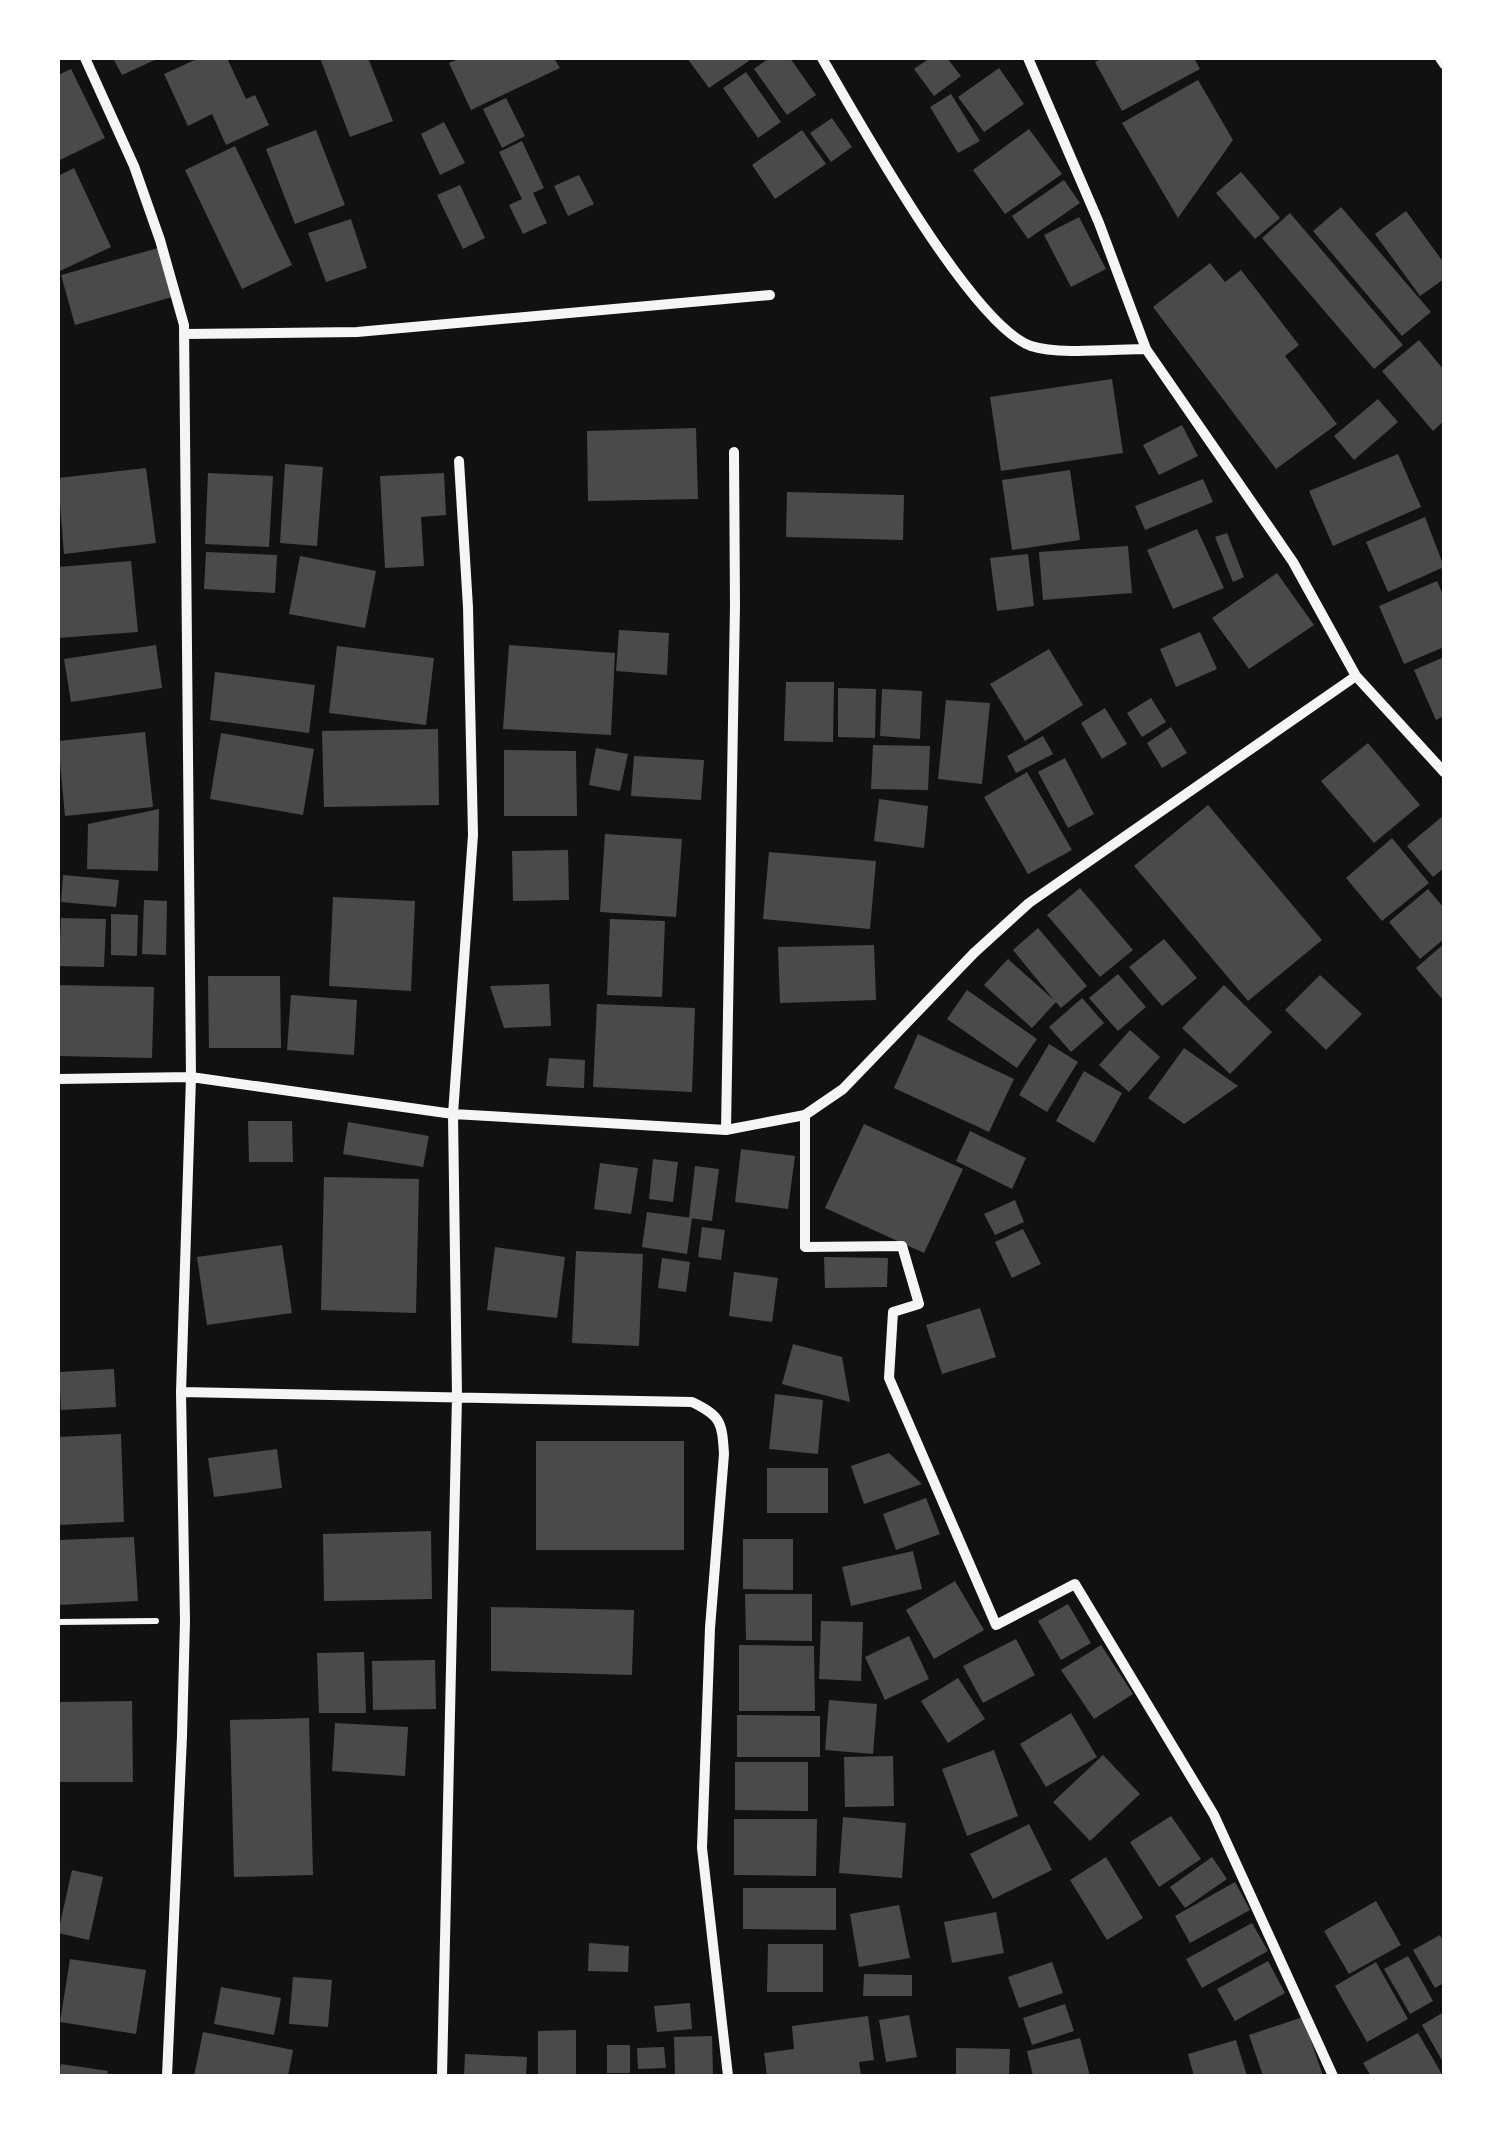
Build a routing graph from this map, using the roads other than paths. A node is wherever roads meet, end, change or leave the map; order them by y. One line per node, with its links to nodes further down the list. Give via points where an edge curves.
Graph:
1 (85, 58): 7 (street, via 134,166)
2 (822, 58): 8 (street, via 958,278 1004,331 1033,346)
3 (1028, 58): 8 (street)
4 (1440, 58): 5 (street)
5 (1444, 64)
6 (770, 296): 7 (street, via 356,332)
7 (184, 334): 13 (street)
8 (1146, 349): 11 (street, via 1293,562)
9 (734, 452): 17 (street)
10 (460, 461): 15 (street, via 473,835)
11 (1356, 676): 12 (street); 16 (street, via 1029,903 843,1089)
12 (1444, 772)
13 (191, 1077): 14 (street); 15 (street); 18 (street)
14 (58, 1079)
15 (454, 1114): 17 (street); 19 (street)
16 (805, 1115): 17 (street); 23 (street, via 805,1246 902,1246 919,1304 893,1312 889,1378 996,1625 1074,1584 1214,1815)
17 (726, 1130)
18 (181, 1392): 19 (street); 20 (street, via 185,1621)
19 (458, 1396): 21 (street); 22 (street, via 692,1402 715,1413 722,1430 702,1848)
20 (166, 2076)
21 (442, 2076)
22 (728, 2076)
23 (1333, 2076)

